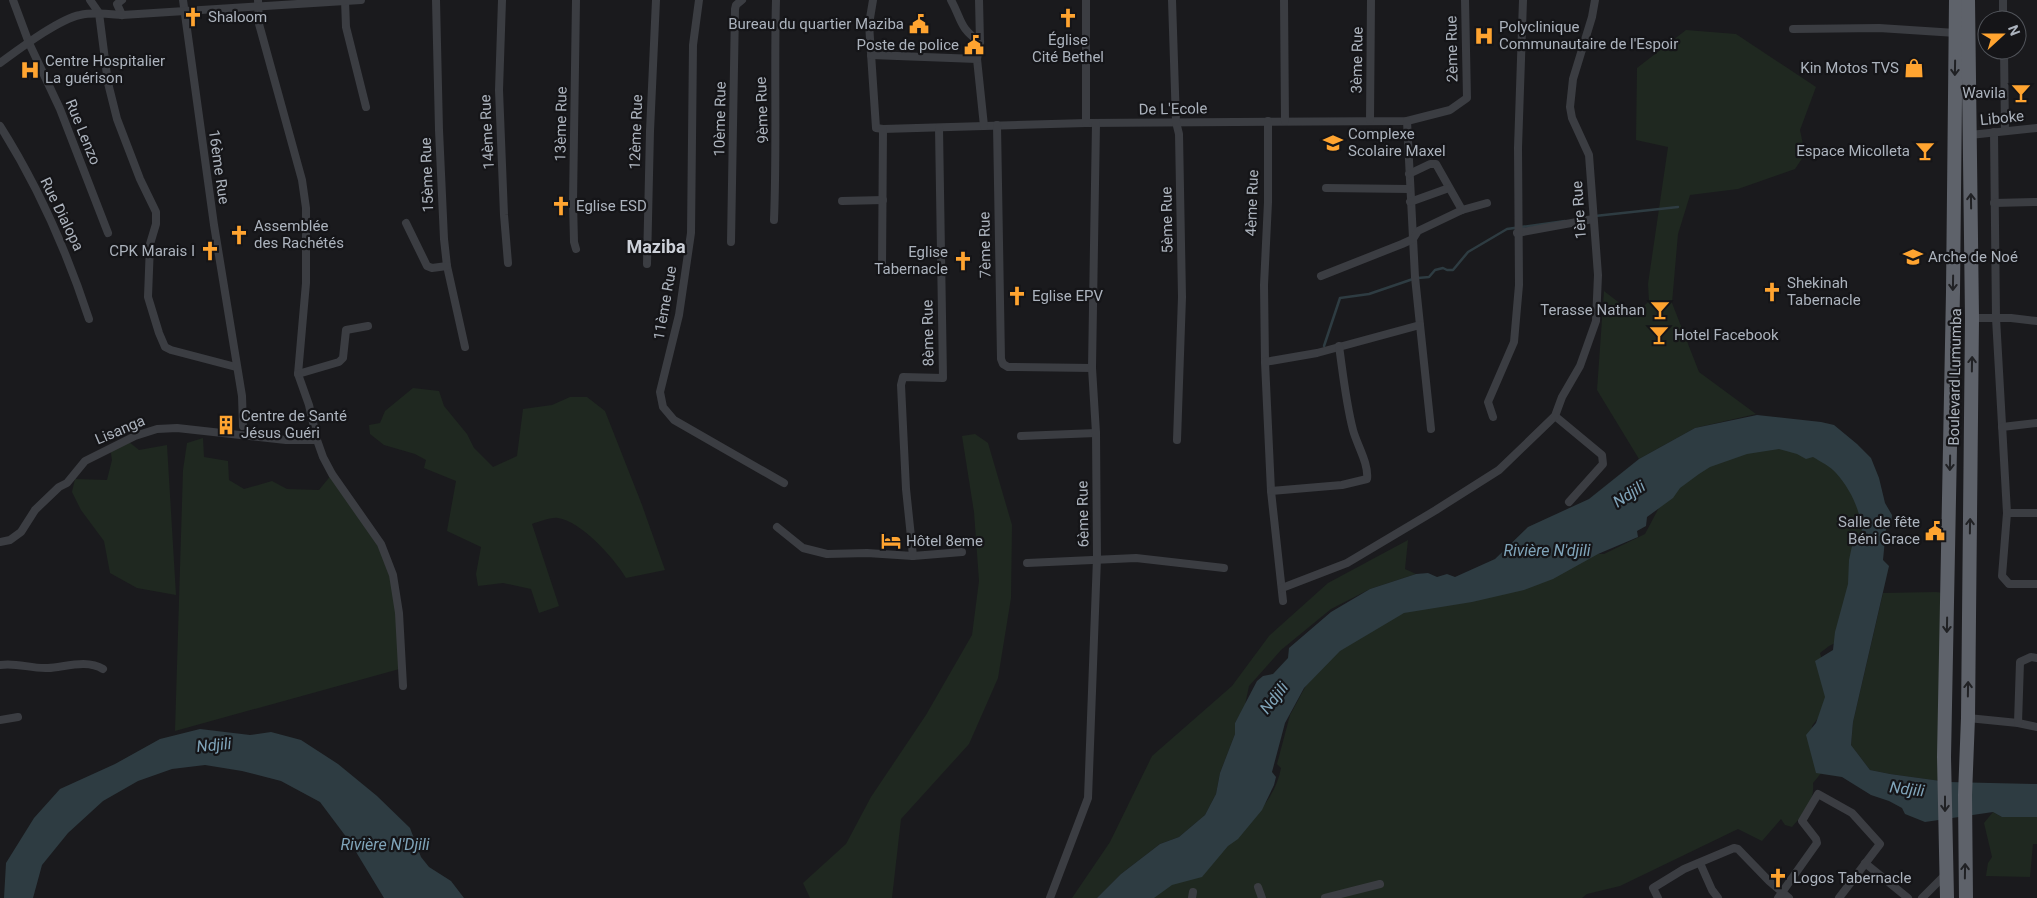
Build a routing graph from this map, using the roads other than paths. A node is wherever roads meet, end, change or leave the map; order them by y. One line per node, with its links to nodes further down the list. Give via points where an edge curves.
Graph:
1 (13, 0): 34 (street, Rue Lenzo)
2 (90, 0): 29 (street)
3 (122, 0): 30 (street, via 117,4)
4 (183, 0): 28 (street, 16ème Rue)
5 (345, 0): 6 (street); 27 (street); 40 (street, via 346,27)
6 (361, 0)
7 (436, 0): 8 (street); 78 (street, 15ème Rue, via 442,217)
8 (442, 0)
9 (502, 0): 76 (street, 14ème Rue, via 499,90)
10 (576, 0): 75 (street, 13ème Rue)
11 (656, 0): 77 (street, 12ème Rue)
12 (699, 0): 103 (street, 11ème Rue, via 693,45 691,233 679,315 660,392 664,407 674,420)
13 (742, 0): 74 (street, 10ème Rue, via 735,9)
14 (776, 0): 69 (street, 9ème Rue)
15 (873, 0): 35 (street)
16 (951, 0): 33 (street, via 962,27)
17 (979, 0): 33 (street)
18 (1086, 0): 46 (street)
19 (1172, 0): 45 (street, 5ème Rue)
20 (1284, 0): 43 (street)
21 (1371, 0): 41 (street, 3ème Rue)
22 (1466, 0): 39 (street, 2ème Rue)
23 (1523, 0): 72 (street)
24 (1595, 0): 68 (street, 1ère Rue, via 1573,80 1570,107 1589,155)
25 (1954, 0): 32 (highway, Boulevard Lumumba)
26 (1968, 0): 56 (highway, Boulevard Lumumba)
27 (258, 3): 28 (street); 92 (street, via 259,24 302,180 306,208 306,283)
28 (184, 11): 30 (street); 90 (street, 16ème Rue)
29 (99, 13): 30 (street); 34 (street, via 78,15); 90 (street, via 108,83 117,118 140,180 156,212 150,244 148,297 159,332 165,346 171,350)
30 (122, 15)
31 (1793, 29): 32 (street, via 1879,28)
32 (1956, 33): 129 (highway, Boulevard Lumumba, one-way to 129, via 1944,756)
33 (980, 42): 36 (street)
34 (29, 43): 38 (street); 71 (street, Rue Lenzo, via 60,109)
35 (871, 54): 36 (street); 53 (street)
36 (977, 59): 50 (street)
37 (2004, 60): 54 (street)
38 (0, 63)
39 (1467, 98): 44 (street, De L'Ecole, via 1450,110)
40 (366, 108)
41 (1370, 120): 43 (street, De L'Ecole); 44 (street, De L'Ecole)
42 (1268, 121): 43 (street, De L'Ecole); 45 (street, De L'Ecole); 89 (street, 4ème Rue)
43 (1284, 121)
44 (1407, 121): 57 (street)
45 (1176, 122): 47 (street, De L'Ecole); 102 (street, 5ème Rue, via 1179,134 1182,297)
46 (1086, 124): 47 (street, De L'Ecole); 48 (street, De L'Ecole)
47 (1096, 124): 91 (street, 6ème Rue)
48 (997, 125): 50 (street, De L'Ecole); 91 (street, 7ème Rue, via 1001,359 1003,364 1013,368)
49 (0, 126): 83 (street, Rue Dialopa, via 68,258)
50 (984, 126): 51 (street, De L'Ecole)
51 (939, 128): 53 (street, De L'Ecole); 111 (street, 8ème Rue, via 943,378 903,377 901,385)
52 (2037, 128): 54 (street, Liboke)
53 (880, 129): 61 (street)
54 (2005, 131): 55 (street, Liboke)
55 (1994, 132): 56 (street, Liboke); 66 (street)
56 (1970, 135): 81 (highway, Boulevard Lumumba, one-way to 56)
57 (1409, 174): 59 (street, via 1436,164); 60 (street)
58 (1326, 188): 60 (street)
59 (1449, 188): 63 (street); 67 (street)
60 (1409, 189): 63 (street)
61 (883, 200): 62 (street); 79 (street)
62 (842, 201)
63 (1410, 202): 73 (street)
64 (2037, 202): 66 (street)
65 (1487, 203): 67 (street)
66 (1994, 203): 82 (street)
67 (1462, 210): 73 (street, via 1418,231)
68 (1592, 217): 72 (street); 93 (street, 1ère Rue, via 1598,275 1596,321 1580,366)
69 (774, 220)
70 (406, 223): 78 (street, via 428,266)
71 (108, 233)
72 (1517, 234): 94 (street, via 1519,286 1514,342 1488,402)
73 (1413, 239): 80 (street); 85 (street)
74 (731, 242)
75 (576, 249)
76 (508, 263)
77 (646, 264)
78 (447, 266): 87 (street, 15ème Rue)
79 (882, 269)
80 (1321, 276)
81 (1972, 318): 82 (street); 123 (highway, Boulevard Lumumba, one-way to 81)
82 (1996, 318): 84 (street); 97 (street)
83 (90, 319)
84 (2037, 321)
85 (1420, 325): 88 (street); 98 (street)
86 (368, 326): 92 (street, via 346,330 343,358 339,362)
87 (465, 346)
88 (1339, 346): 89 (street); 104 (street, via 1348,408 1367,478 1342,485)
89 (1265, 362): 104 (street, 4ème Rue)
90 (236, 367): 96 (street, 16ème Rue, via 242,396)
91 (1092, 368): 99 (street, 6ème Rue)
92 (298, 374): 101 (street)
93 (1555, 416): 105 (street, via 1602,455 1602,464); 116 (street, via 1499,470 1436,510 1347,563)
94 (1493, 417)
95 (2037, 423): 97 (street)
96 (242, 426)
97 (2002, 428): 106 (street)
98 (1431, 429)
99 (1096, 433): 100 (street); 112 (street, 6ème Rue)
100 (1021, 436)
101 (317, 440): 109 (street, Lisanga, via 177,428 157,429 134,436 85,461 67,483 35,510 21,532); 121 (street, via 332,474 381,544 393,574 399,613)
102 (1177, 440)
103 (784, 483)
104 (1271, 492): 116 (street, 4ème Rue)
105 (1569, 502)
106 (2007, 513): 107 (street); 115 (street, via 2002,576 2009,584)
107 (2037, 513)
108 (777, 527): 111 (street, via 803,548 827,554)
109 (0, 542)
110 (962, 552): 111 (street)
111 (913, 556)
112 (1097, 558): 113 (street); 114 (street, via 1136,558); 133 (street, 6ème Rue, via 1088,798)
113 (1027, 564)
114 (1224, 568)
115 (2037, 584)
116 (1282, 588): 117 (street, 4ème Rue)
117 (1283, 601)
118 (2037, 658): 125 (street, via 2020,662)
119 (0, 665): 120 (street, via 12,663 47,668 80,665)
120 (102, 669)
121 (403, 686)
122 (18, 717): 124 (street)
123 (1968, 718): 125 (street); 143 (highway, Boulevard Lumumba, one-way to 123)
124 (0, 720)
125 (2018, 723): 126 (street)
126 (2037, 727)
127 (1700, 863): 132 (street, via 1736,848); 136 (street, via 1653,888); 137 (street)
128 (1865, 863): 132 (street, via 1879,848 1879,841 1852,813 1818,794 1802,821 1817,844); 139 (street); 140 (street)
129 (1947, 873): 141 (street); 142 (highway)
130 (1380, 884): 135 (street)
131 (1258, 887): 134 (street)
132 (1780, 895): 138 (street)
133 (1050, 898)
134 (1262, 898)
135 (1325, 898)
136 (1658, 898)
137 (1718, 898)
138 (1790, 898)
139 (1839, 898)
140 (1908, 898)
141 (1922, 898)
142 (1947, 898)
143 (1966, 898)

